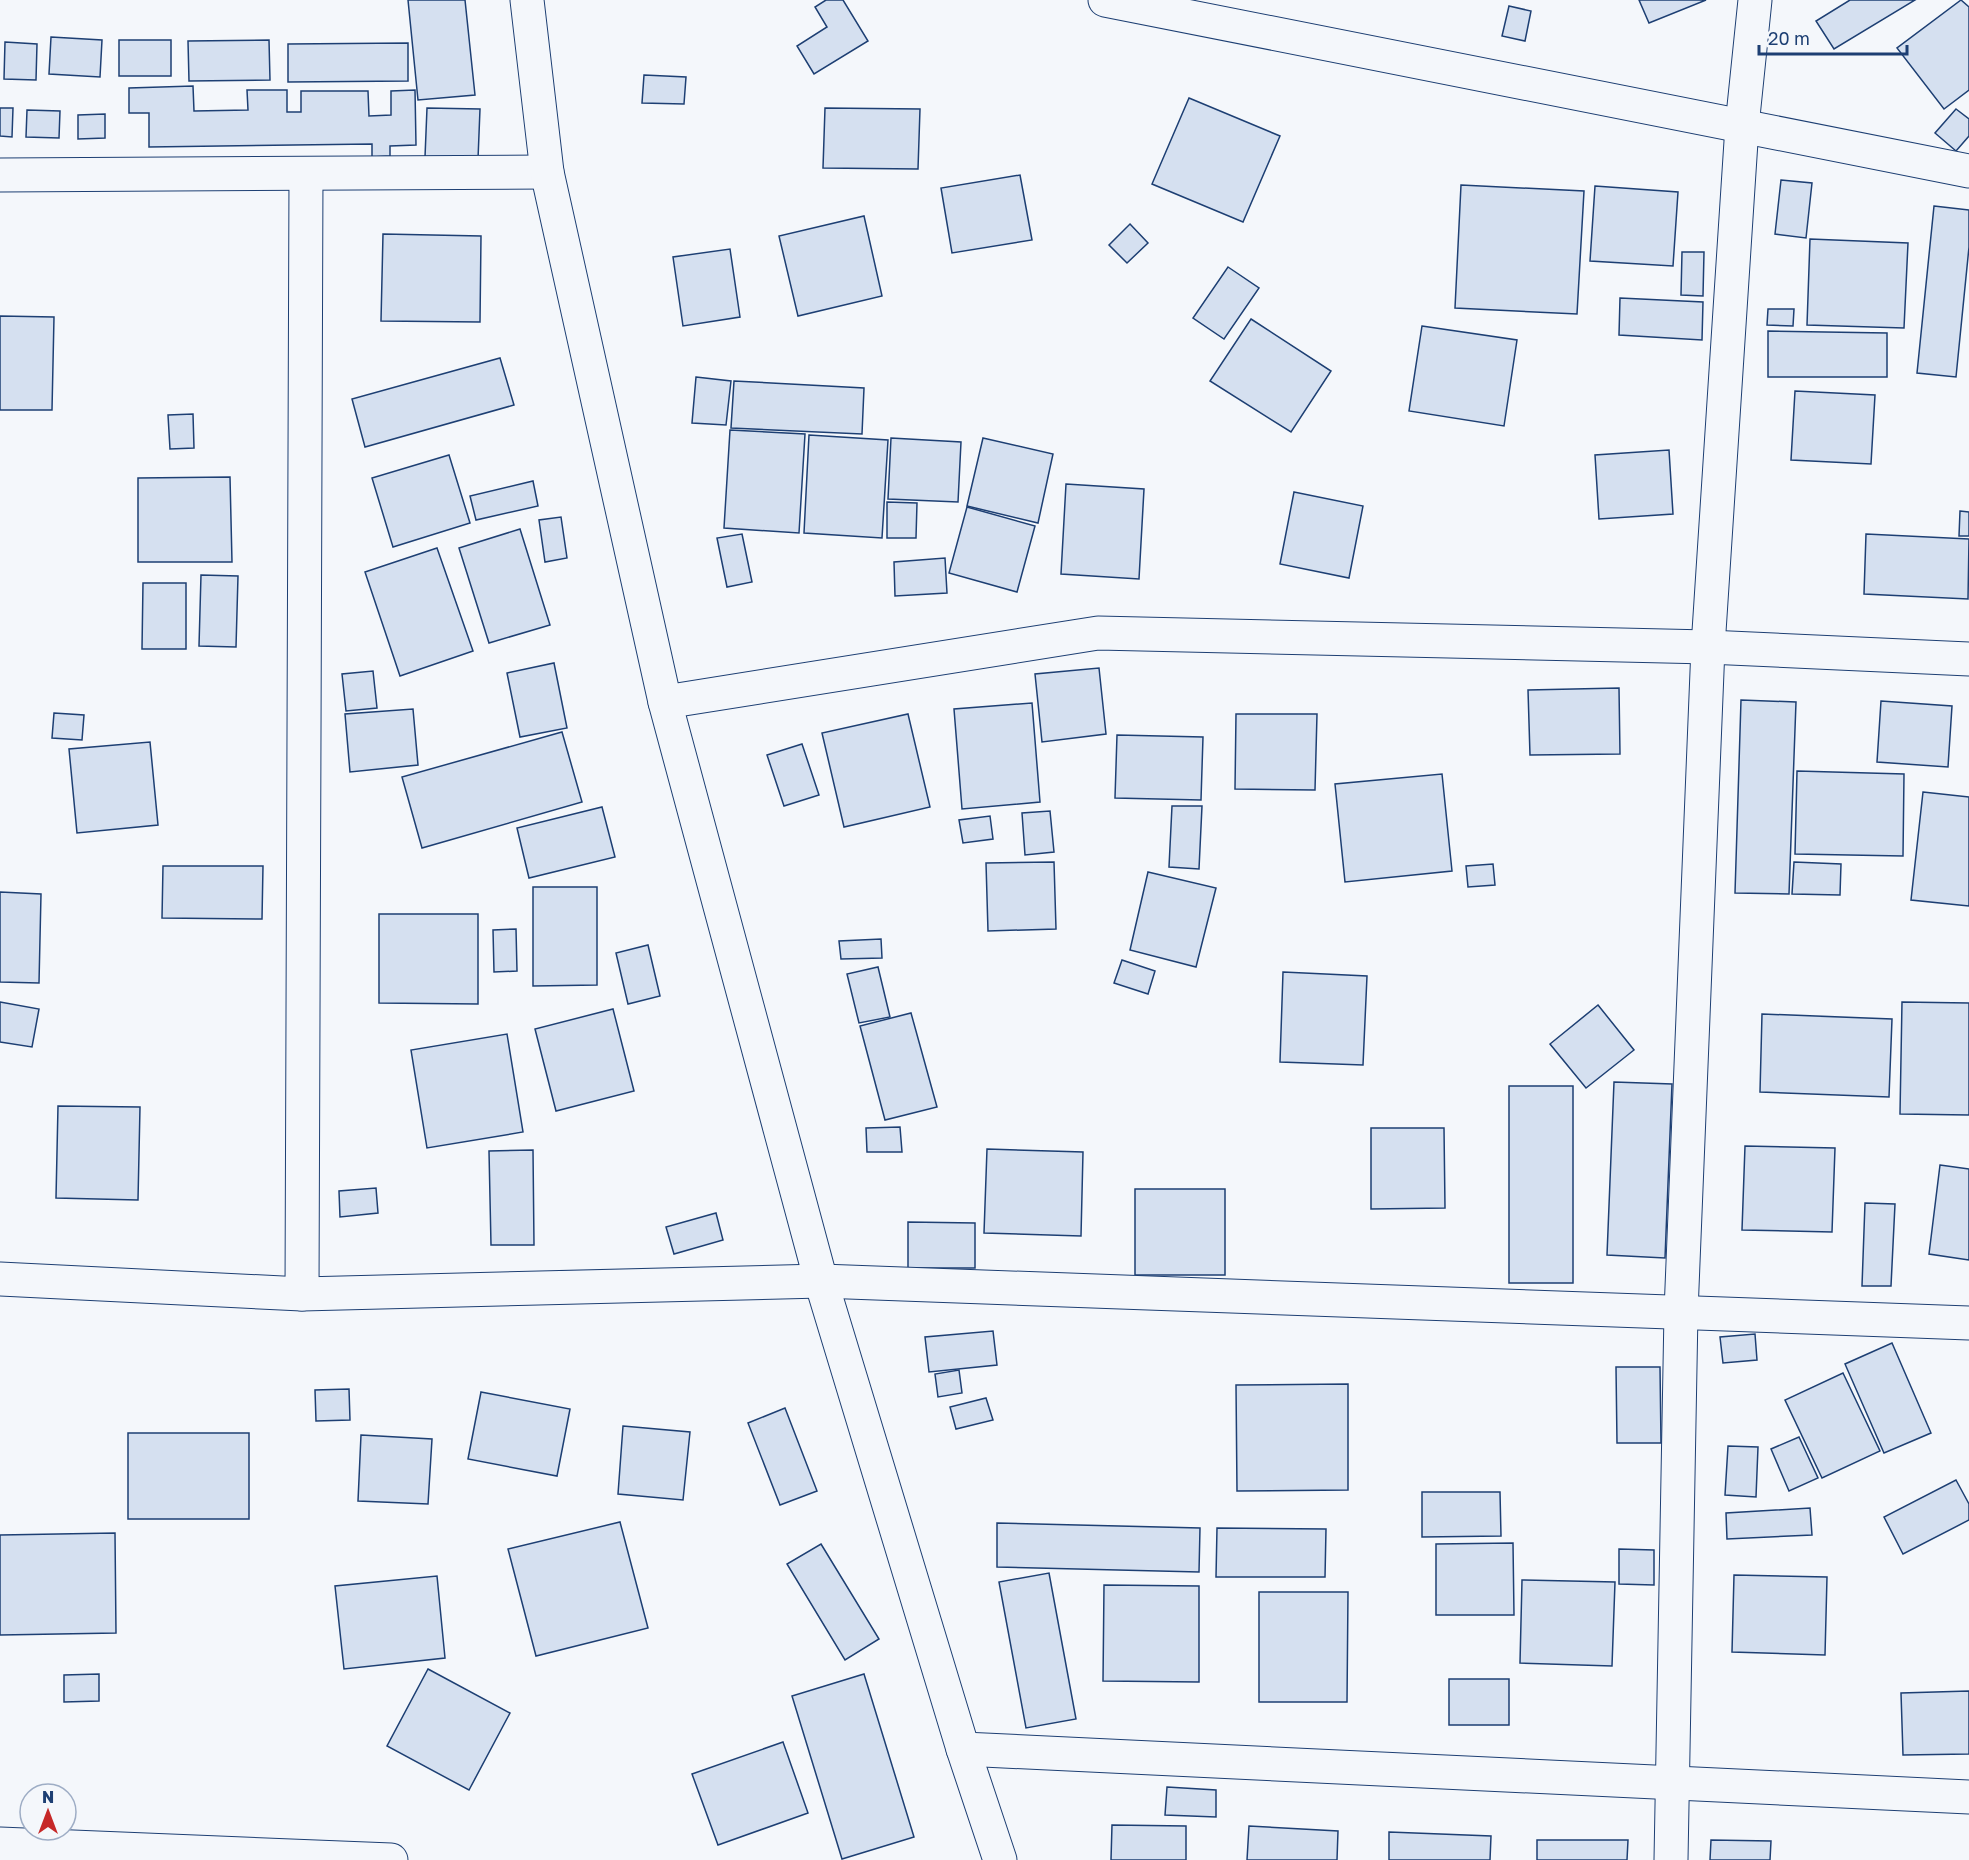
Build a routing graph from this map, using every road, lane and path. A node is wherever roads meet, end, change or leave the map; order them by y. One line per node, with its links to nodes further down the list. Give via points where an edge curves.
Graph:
1 (527, 0): 6 (street)
2 (1105, 0): 4 (street)
3 (1755, 0): 4 (street)
4 (1742, 126): 5 (street); 9 (street)
5 (1969, 171)
6 (547, 172): 7 (street); 11 (street)
7 (306, 174): 8 (street); 14 (street)
8 (0, 176)
9 (1708, 647): 10 (street); 11 (street, via 1098,633); 15 (street)
10 (1969, 659)
11 (665, 702): 13 (street)
12 (0, 1279): 14 (street)
13 (821, 1281): 14 (street); 15 (street); 17 (street)
14 (302, 1294)
15 (1680, 1312): 16 (street); 18 (street)
16 (1969, 1323)
17 (963, 1749): 18 (street); 22 (street)
18 (1674, 1783): 19 (street); 23 (street)
19 (1969, 1797)
20 (0, 1844): 21 (street)
21 (391, 1860)
22 (1000, 1860)
23 (1671, 1860)

